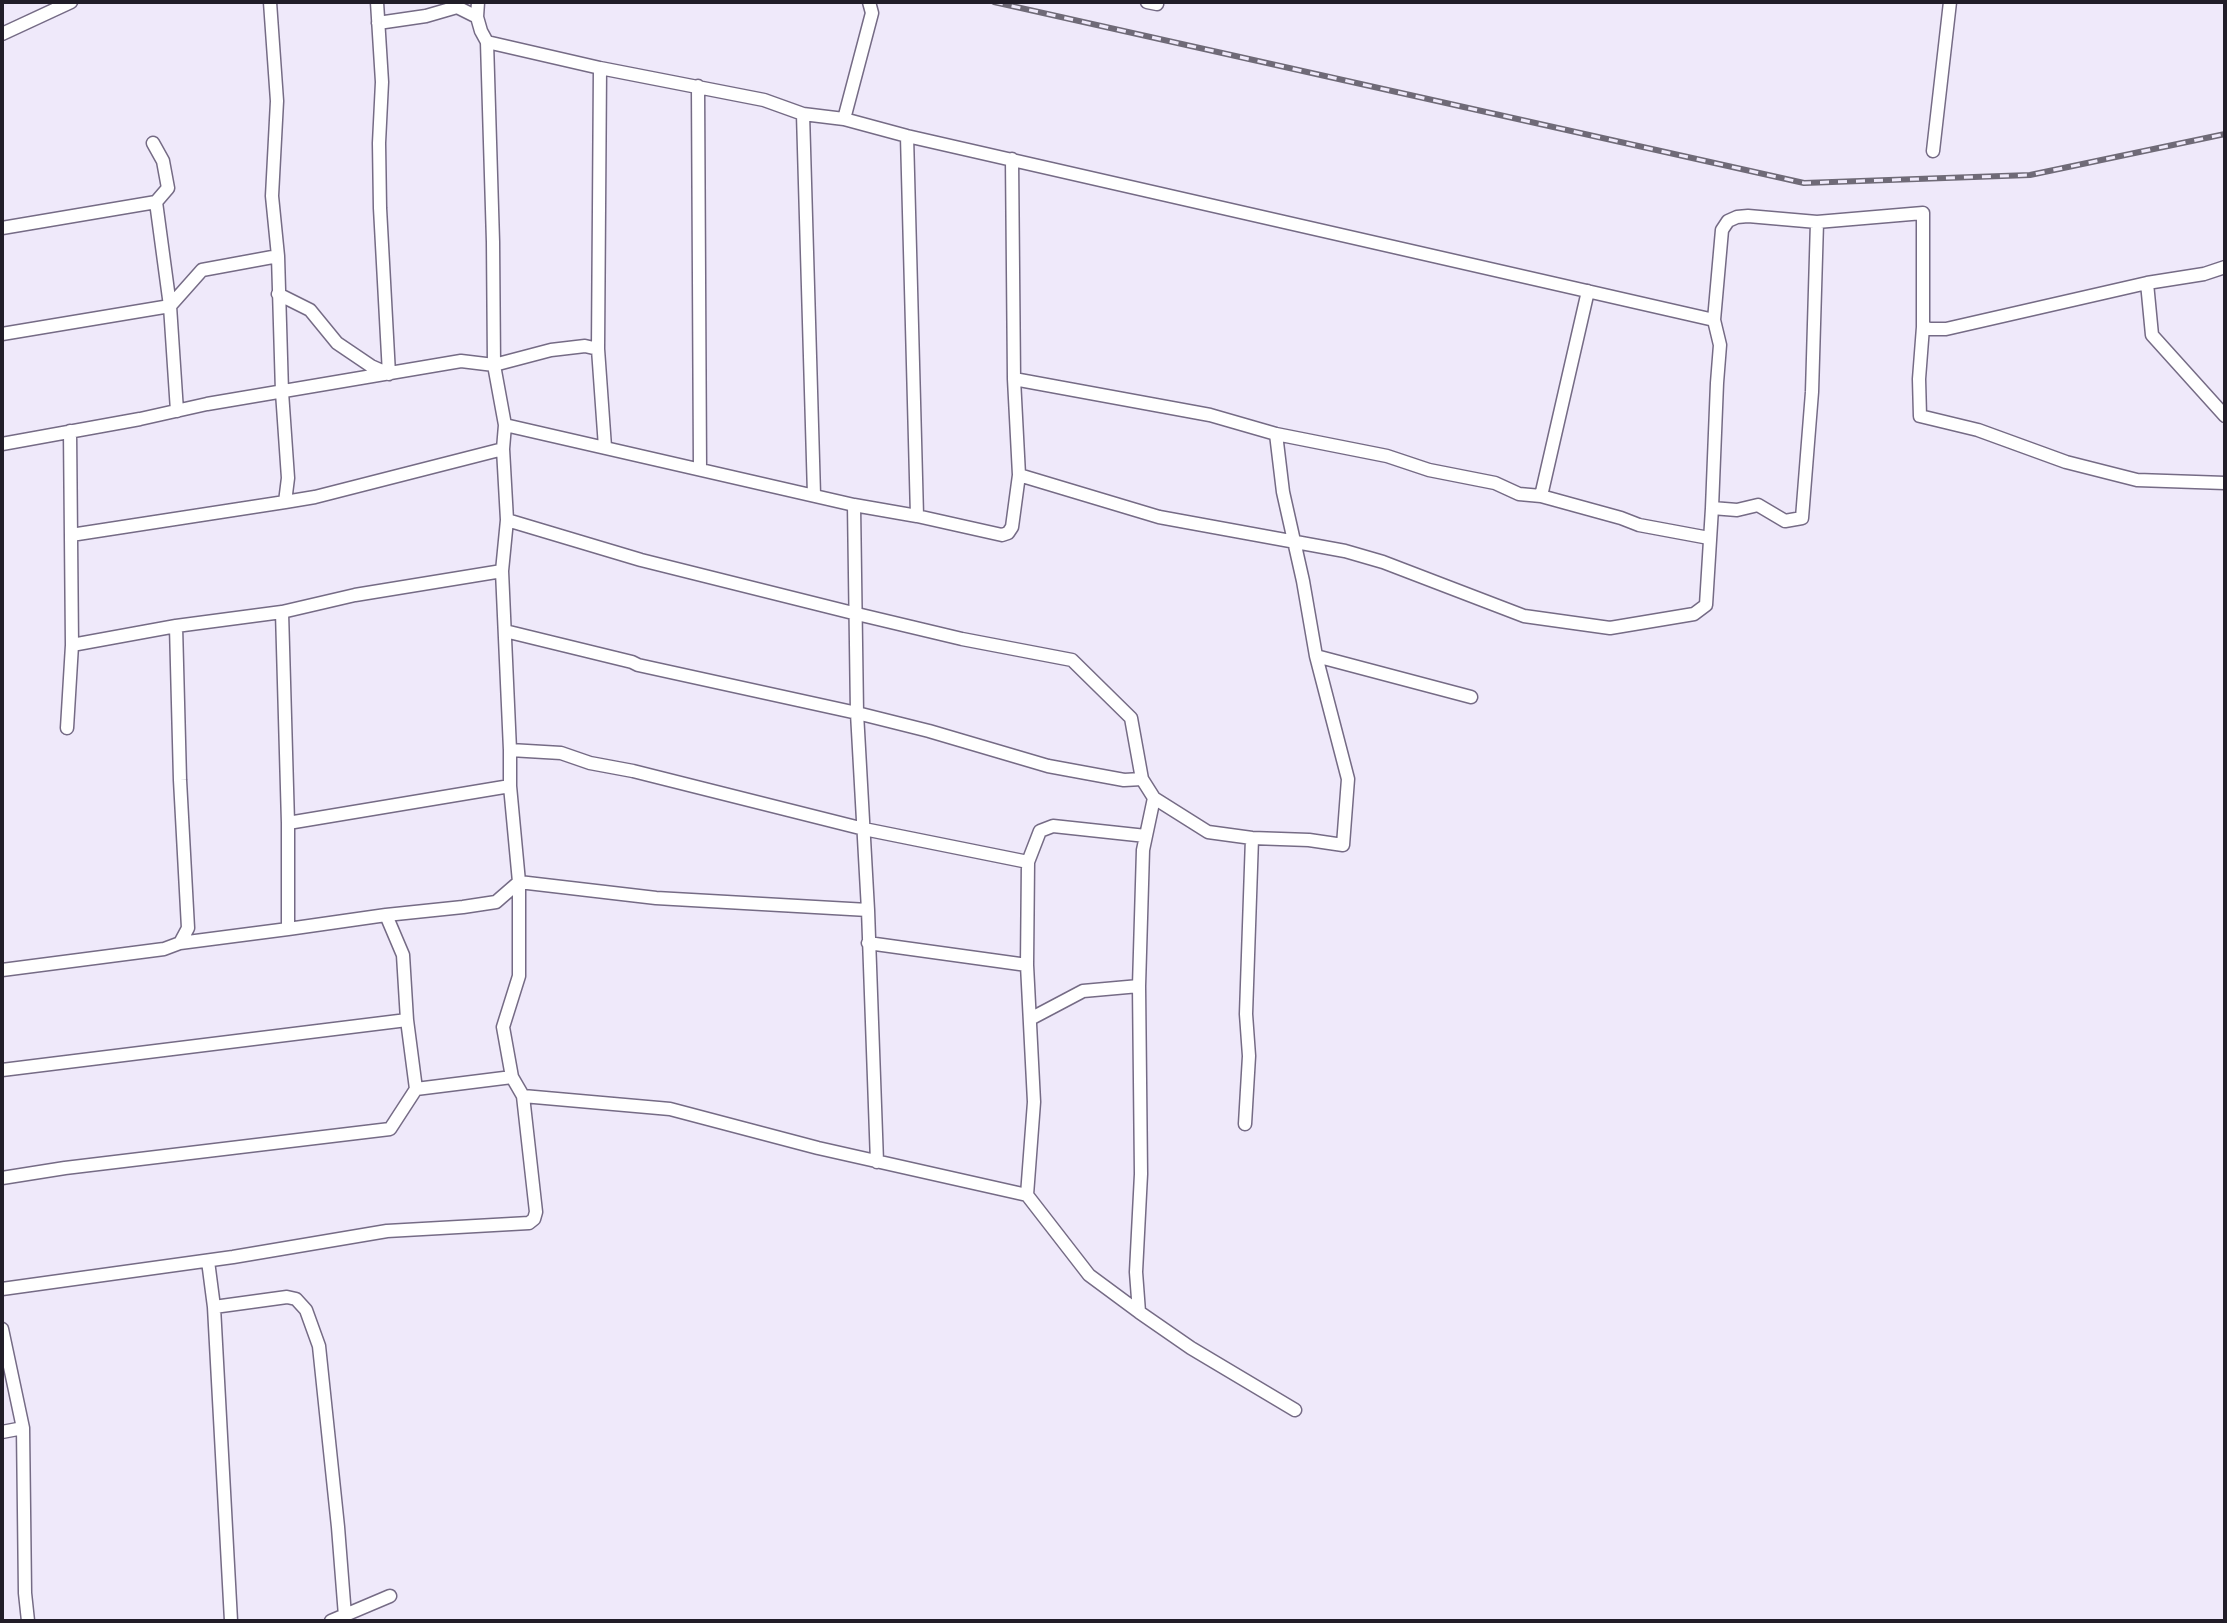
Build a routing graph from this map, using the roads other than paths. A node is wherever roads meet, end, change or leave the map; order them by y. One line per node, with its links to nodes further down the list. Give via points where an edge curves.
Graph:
1 (71, 2): 11 (street)
2 (270, 2): 24 (street, via 277,101 272,196)
3 (377, 2): 10 (street)
4 (478, 2): 9 (street)
5 (869, 2): 16 (street, via 872,13)
6 (1147, 2): 7 (street)
7 (1157, 2)
8 (1950, 2): 19 (street)
9 (477, 17): 10 (street, via 457,7); 12 (street)
10 (378, 23): 35 (street)
11 (2, 34)
12 (487, 42): 13 (street); 34 (street)
13 (600, 68): 14 (street); 33 (street)
14 (698, 86): 15 (street); 46 (street)
15 (803, 114): 16 (street); 49 (street)
16 (844, 119): 17 (street)
17 (907, 136): 20 (street); 54 (street)
18 (153, 143): 21 (street, via 168,188)
19 (1933, 151)
20 (1012, 159): 27 (street); 36 (street)
21 (156, 202): 23 (street); 29 (street)
22 (1817, 222): 30 (street, via 1748,216 1728,221 1722,230); 31 (street, via 1923,213); 53 (street, via 1802,518 1785,521 1758,505)
23 (2, 228)
24 (278, 256): 28 (street); 29 (street, via 202,270)
25 (2225, 267): 26 (street)
26 (2147, 283): 31 (street, via 1946,329); 39 (street, via 2152,335)
27 (1588, 291): 30 (street); 50 (street)
28 (278, 294): 35 (street, via 310,310 337,343); 37 (street)
29 (170, 306): 32 (street); 38 (street)
30 (1714, 320): 53 (street, via 1720,345)
31 (1923, 327): 48 (street, via 1920,416 2137,480)
32 (2, 334)
33 (598, 349): 34 (street, via 551,350); 44 (street)
34 (494, 365): 35 (street, via 461,361); 40 (street)
35 (389, 374): 37 (street)
36 (1014, 379): 42 (street, via 1210,415); 47 (street)
37 (282, 392): 38 (street); 51 (street)
38 (177, 411): 41 (street)
39 (2225, 416)
40 (505, 425): 44 (street); 45 (street)
41 (70, 431): 43 (street); 56 (street)
42 (1276, 434): 50 (street); 58 (street)
43 (2, 444)
44 (605, 447): 46 (street)
45 (503, 449): 51 (street); 55 (street)
46 (700, 469): 49 (street)
47 (1019, 475): 54 (street, via 1008,533); 58 (street, via 1159,517)
48 (2225, 483)
49 (814, 495): 52 (street)
50 (1541, 496): 57 (street, via 1639,525)
51 (285, 502): 56 (street)
52 (854, 505): 54 (street); 61 (street)
53 (1712, 508): 57 (street)
54 (917, 516)
55 (507, 520): 59 (street); 61 (street)
56 (71, 535): 64 (street)
57 (1709, 538): 58 (street, via 1706,605 1694,614 1610,628 1524,616 1383,562)
58 (1295, 543): 65 (street)
59 (502, 571): 60 (street); 63 (street)
60 (282, 612): 62 (street); 73 (street)
61 (857, 614): 67 (street); 70 (street, via 1072,660 1131,718)
62 (176, 626): 64 (street); 82 (street, via 188,928)
63 (505, 631): 67 (street); 69 (street)
64 (72, 645): 68 (street)
65 (1316, 656): 66 (street); 76 (street, via 1348,779 1343,845)
66 (1471, 697)
67 (857, 713): 70 (street, via 1048,766); 74 (street)
68 (67, 728)
69 (510, 750): 71 (street); 74 (street, via 561,753)
70 (1142, 779): 72 (street)
71 (510, 786): 73 (street); 78 (street)
72 (1154, 798): 75 (street); 76 (street, via 1208,832)
73 (288, 823): 81 (street)
74 (864, 829): 77 (street); 79 (street)
75 (1146, 836): 77 (street, via 1053,826 1040,831); 86 (street)
76 (1252, 838): 93 (street)
77 (1028, 862): 84 (street)
78 (519, 882): 79 (street, via 656,898); 80 (street, via 496,902); 90 (street, via 519,976 503,1027)
79 (868, 910): 83 (street)
80 (386, 915): 81 (street); 88 (street, via 403,955)
81 (288, 929): 82 (street)
82 (180, 943): 85 (street)
83 (868, 943): 84 (street); 94 (street)
84 (1027, 965): 87 (street)
85 (2, 970)
86 (1139, 986): 87 (street, via 1083,991); 100 (street)
87 (1030, 1019): 96 (street, via 1034,1102)
88 (407, 1020): 89 (street); 91 (street)
89 (2, 1070)
90 (512, 1077): 91 (street); 92 (street)
91 (416, 1089): 95 (street, via 390,1129)
92 (523, 1096): 94 (street, via 670,1109); 97 (street, via 536,1212 529,1223 387,1231)
93 (1245, 1124)
94 (877, 1162): 96 (street)
95 (2, 1178)
96 (1027, 1195): 100 (street, via 1089,1275)
97 (208, 1261): 98 (street); 99 (street)
98 (2, 1289)
99 (214, 1307): 106 (street, via 287,1297 306,1310 319,1346); 108 (street)
100 (1139, 1312): 102 (street)
101 (2, 1329): 103 (street)
102 (1295, 1410)
103 (23, 1428): 104 (street); 107 (street)
104 (2, 1432)
105 (390, 1596): 106 (street)
106 (345, 1616): 109 (street)
107 (28, 1621)
108 (231, 1621)
109 (331, 1621)

